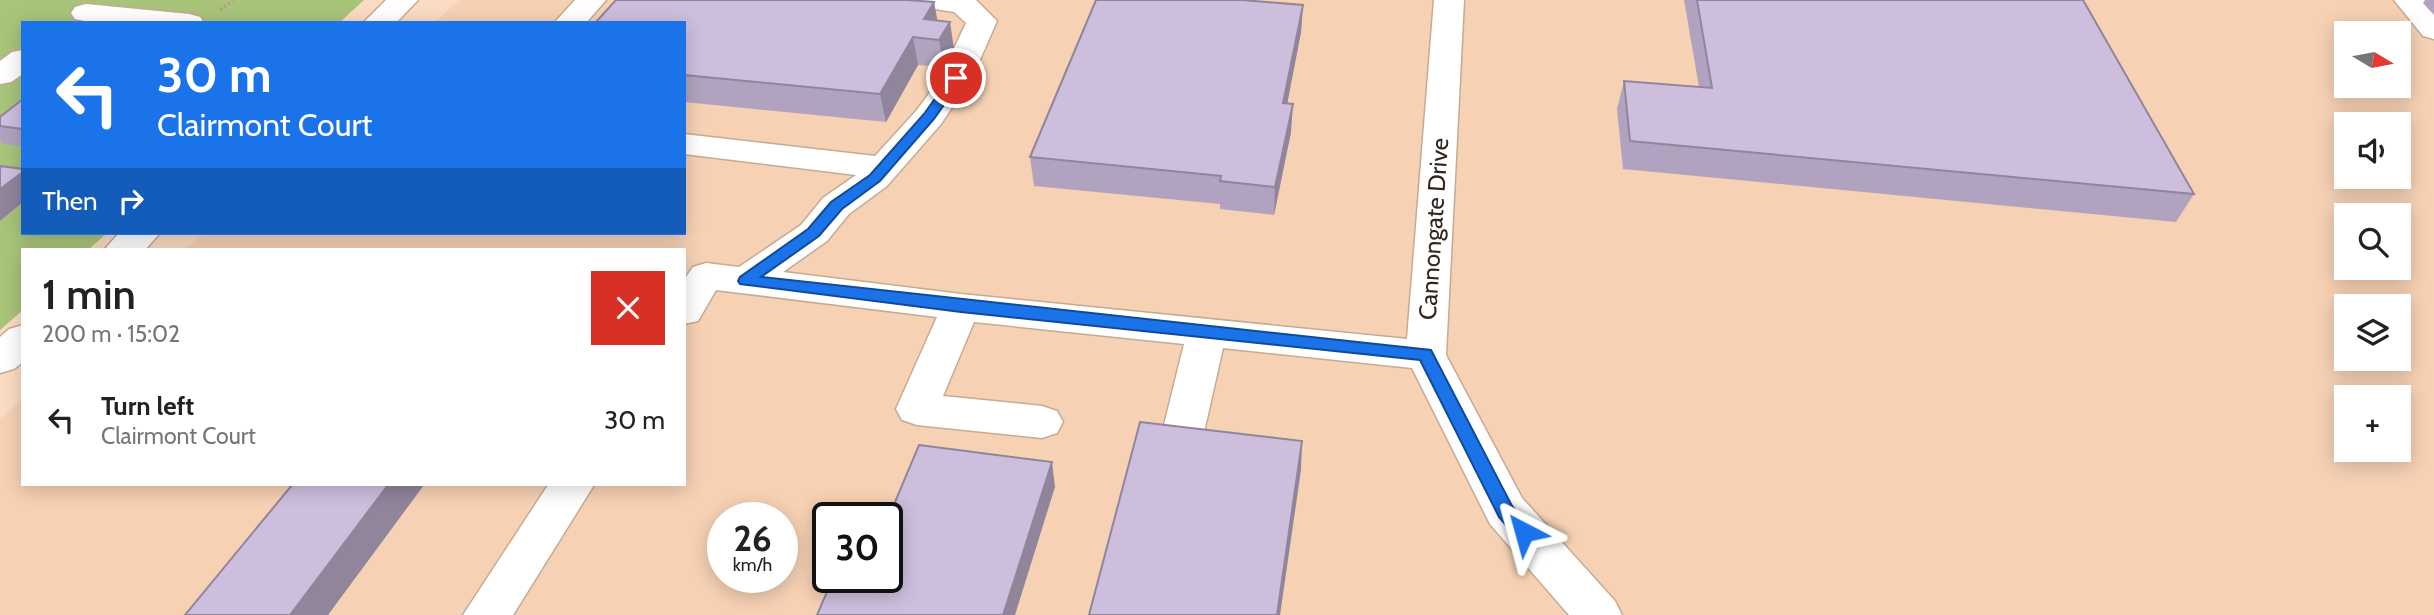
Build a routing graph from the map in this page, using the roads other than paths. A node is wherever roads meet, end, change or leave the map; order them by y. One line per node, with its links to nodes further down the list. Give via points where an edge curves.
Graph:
1 (403, 0): 8 (street)
2 (592, 0): 9 (street)
3 (926, 0): 14 (street, via 963,4 982,21 956,78)
4 (1449, 0): 22 (street, Cannongate Drive)
5 (2409, 0): 10 (street)
6 (87, 12): 7 (street)
7 (171, 21)
8 (380, 21)
9 (571, 21)
10 (2434, 30)
11 (21, 60): 12 (street)
12 (0, 75)
13 (686, 144): 14 (street)
14 (884, 168): 17 (street, via 836,206 814,233)
15 (140, 235): 16 (street)
16 (124, 248)
17 (745, 281): 18 (street); 19 (street, via 706,276)
18 (961, 307): 20 (street); 24 (street, via 917,409)
19 (686, 308)
20 (1207, 332): 22 (street); 25 (street)
21 (21, 341): 23 (street)
22 (1426, 355): 28 (street, Cannongate Drive, via 1506,511)
23 (0, 359)
24 (1042, 422)
25 (1181, 441)
26 (571, 486): 27 (street)
27 (487, 615)
28 (1598, 615)

